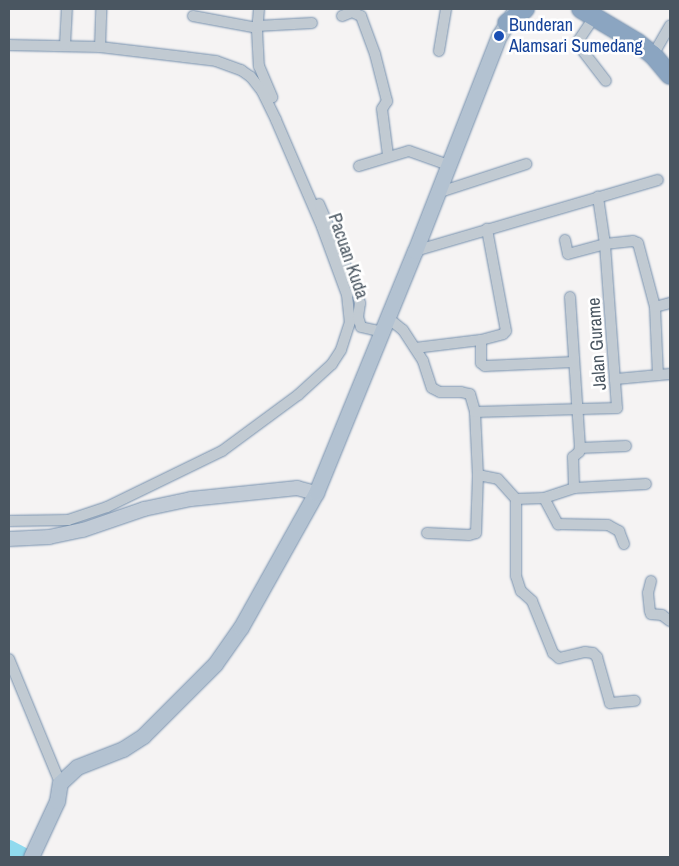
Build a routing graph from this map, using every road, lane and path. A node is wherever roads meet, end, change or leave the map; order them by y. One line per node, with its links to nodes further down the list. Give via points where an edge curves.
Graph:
1 (67, 9): 15 (street)
2 (101, 9): 16 (street)
3 (259, 9): 13 (street)
4 (446, 9): 17 (street)
5 (518, 9): 10 (main road)
6 (525, 9): 10 (highway)
7 (588, 12): 18 (highway); 20 (street, via 579,46)
8 (193, 16): 13 (street)
9 (342, 16): 21 (street, via 356,12 361,16 375,54 387,101 382,109)
10 (502, 18): 23 (main road)
11 (312, 23): 13 (street)
12 (670, 26): 18 (street)
13 (257, 27): 35 (street, via 259,69 356,290 360,305 358,322 363,329)
14 (9, 45): 15 (street, Pacuan Kuda)
15 (65, 45): 16 (street, Pacuan Kuda)
16 (100, 47): 52 (street, Pacuan Kuda, via 216,61 251,77 262,90 322,227 347,295 350,322 341,350 332,364 298,395 222,451 107,506 68,520)
17 (439, 52)
18 (653, 55): 19 (highway)
19 (670, 75)
20 (606, 81)
21 (388, 155): 23 (street, via 409,151); 24 (street)
22 (526, 164): 26 (street)
23 (448, 165): 26 (main road)
24 (359, 166)
25 (658, 180): 27 (street)
26 (437, 193): 31 (main road)
27 (598, 197): 28 (street); 30 (street, Jalan Gurame)
28 (487, 229): 31 (street); 36 (street, via 506,331)
29 (565, 240): 30 (street, via 568,254)
30 (605, 244): 34 (street, via 638,243); 41 (street, Jalan Gurame)
31 (416, 251): 35 (main road)
32 (570, 297): 38 (street)
33 (670, 304): 34 (street)
34 (655, 306): 40 (street)
35 (385, 325): 37 (street, via 403,330); 49 (main road)
36 (481, 340): 37 (street); 38 (street, via 481,363 485,366)
37 (415, 348): 43 (street, via 432,388 440,392 470,394)
38 (574, 362): 42 (street)
39 (670, 374): 40 (street)
40 (658, 375): 41 (street)
41 (616, 379): 42 (street, Jalan Gurame, via 617,408)
42 (578, 408): 43 (street, Jalan Gurame); 45 (street)
43 (474, 412): 46 (street)
44 (626, 446): 45 (street)
45 (580, 448): 48 (street, via 573,457)
46 (478, 475): 51 (street, via 498,479); 53 (street, via 476,533 469,536)
47 (646, 484): 48 (street)
48 (574, 488): 50 (street)
49 (316, 493): 54 (street, via 297,488 191,500 144,510 83,530 49,537); 60 (main road, via 241,627 215,664 143,736 123,749 77,768)
50 (544, 498): 51 (street); 55 (street, via 558,524 608,525 619,531)
51 (516, 499): 59 (street, via 516,576 521,591 532,601 553,653 559,658 593,653 597,657 608,700 613,703)
52 (9, 521)
53 (427, 533)
54 (9, 539)
55 (624, 544)
56 (651, 581): 57 (street, via 648,593 651,614)
57 (670, 620)
58 (9, 659): 60 (street)
59 (635, 701)
60 (60, 783): 61 (main road, via 57,801)
61 (31, 857)

